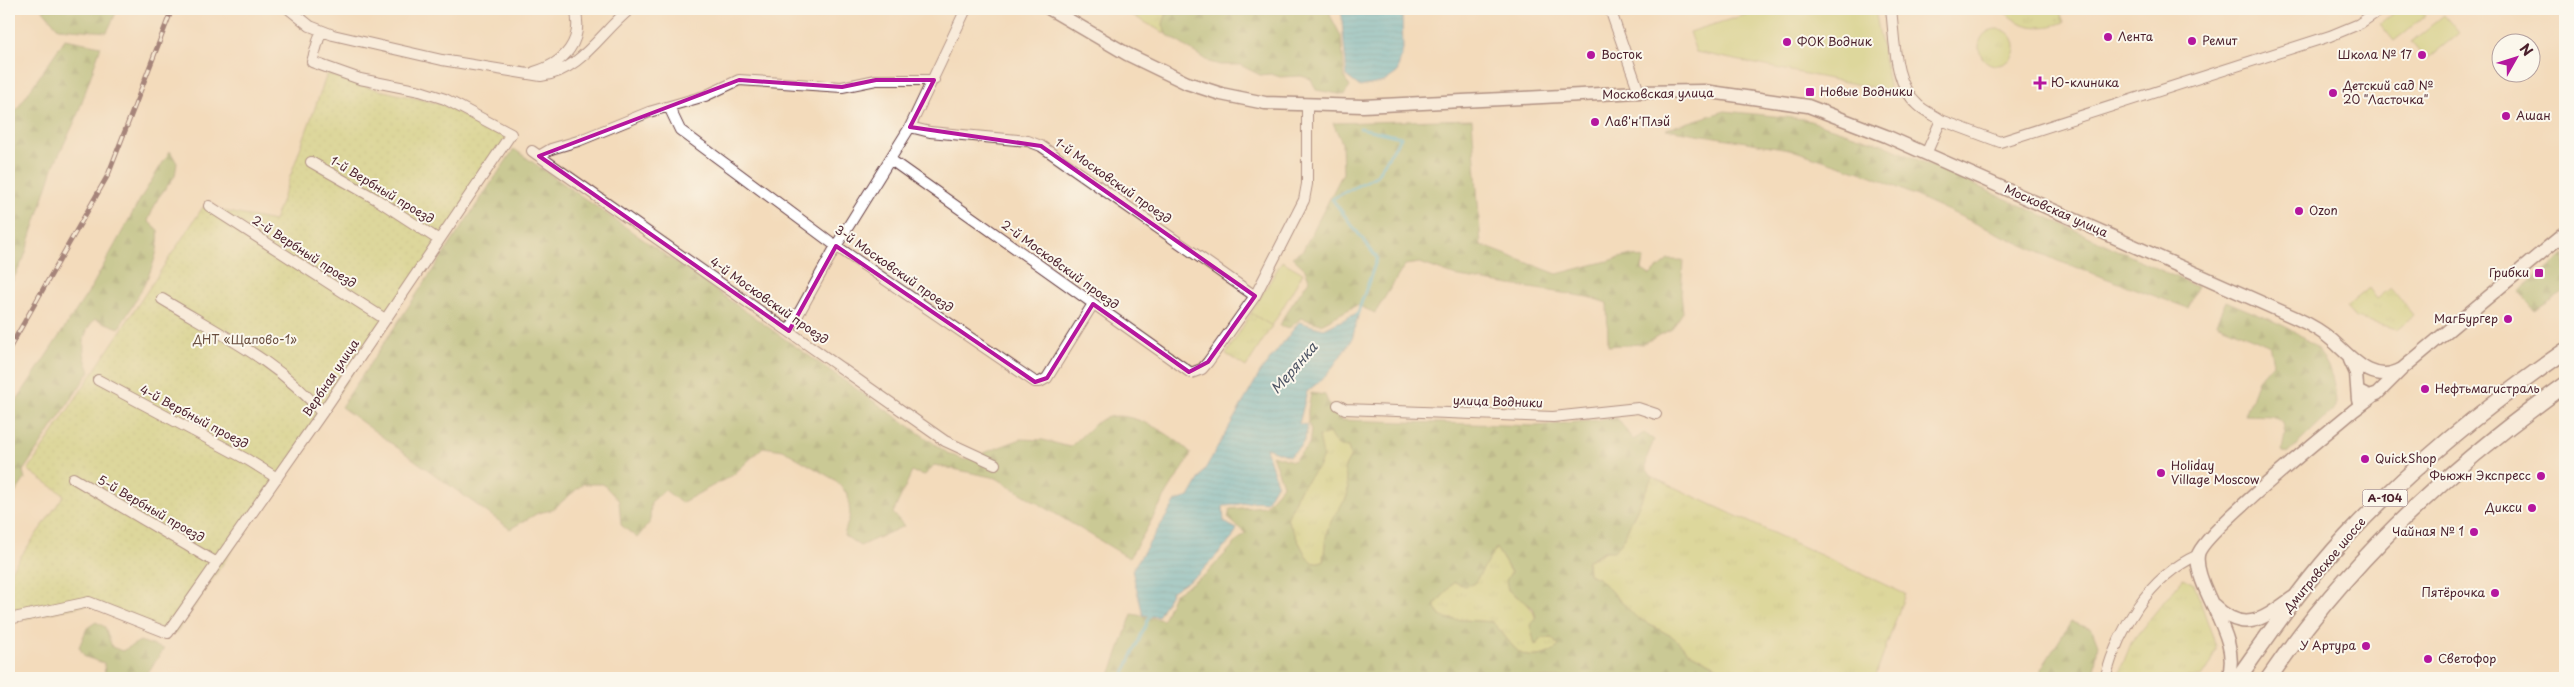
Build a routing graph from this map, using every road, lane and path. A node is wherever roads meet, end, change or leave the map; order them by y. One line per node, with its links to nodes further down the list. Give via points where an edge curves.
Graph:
1 (289, 9): 9 (street, via 299,19)
2 (575, 9): 10 (street, via 577,33 567,54 542,70)
3 (630, 9): 10 (street, via 580,59 564,70 541,76)
4 (966, 9): 11 (street)
5 (1050, 9): 13 (main road, Московская улица, via 1127,54 1187,83 1265,103)
6 (1610, 9): 12 (street)
7 (1891, 9): 15 (street, via 1900,74 1906,91 1918,106)
8 (2381, 9): 15 (street, via 2359,24 2330,36 2000,142)
9 (321, 31): 10 (street, via 442,60); 22 (street, Вербная улица, via 312,62 360,79 444,99 511,134)
10 (521, 74)
11 (934, 80): 14 (street, via 876,80 842,87 739,80); 16 (street)
12 (1639, 92): 13 (main road, Московская улица); 17 (main road, Московская улица, via 1704,92 1793,103 1820,109)
13 (1307, 106): 24 (street, via 1304,200)
14 (669, 107): 23 (street, 3-й Московский проезд, via 680,130); 28 (street, 4-й Московский проезд, via 536,154)
15 (1941, 120): 17 (street)
16 (910, 127): 18 (street); 24 (street, 1-й Московский проезд, via 930,132 1028,141 1041,146)
17 (1926, 154): 30 (main road, Московская улица, via 2296,318 2332,340)
18 (891, 160): 23 (street); 26 (street, 2-й Московский проезд)
19 (311, 162): 22 (street, 1-й Вербный проезд)
20 (209, 206): 27 (street, 2-й Вербный проезд)
21 (2565, 233): 31 (main road)
22 (439, 240): 27 (street, Вербная улица)
23 (836, 246): 26 (street, 3-й Московский проезд, via 1035,382 1047,378); 28 (street)
24 (1255, 296): 26 (street, 2-й Московский проезд, via 1202,368 1189,372)
25 (162, 300): 39 (street, via 283,373 308,395)
26 (1093, 304)
27 (386, 319): 39 (street, Вербная улица)
28 (789, 331): 41 (street, 4-й Московский проезд, via 945,440)
29 (2565, 351): 46 (highway, Дмитровское шоссе / А-104, via 2487,408 2399,483 2345,538)
30 (2349, 358): 32 (main road, Московская улица, via 2363,369); 35 (main road, Московская улица)
31 (2402, 369): 32 (main road, via 2393,374); 36 (main road)
32 (2374, 372): 35 (main road, via 2363,372); 36 (main road, via 2382,380)
33 (98, 380): 43 (street, 4-й Вербный проезд)
34 (2565, 385): 52 (highway, Дмитровское шоссе / А-104, via 2524,414 2421,502 2367,556)
35 (2358, 386): 36 (main road, via 2366,396); 38 (main road, via 2358,403)
36 (2377, 392): 38 (main road)
37 (1338, 405): 40 (street, улица Водники, via 1345,409 1553,417 1638,408)
38 (2353, 411): 44 (main road, via 2228,518 2206,540)
39 (322, 413): 43 (street, Вербная улица)
40 (1656, 414)
41 (995, 464)
42 (73, 478): 45 (street, 5-й Вербный проезд)
43 (277, 478): 45 (street, Вербная улица)
44 (2198, 555): 47 (main road, А-104, via 2198,566); 49 (street, via 2178,566 2131,614 2112,654)
45 (217, 562): 48 (street, Вербная улица, via 168,633 89,602)
46 (2300, 592): 47 (main road, А-104, via 2272,612 2250,622 2230,618); 51 (highway, Дмитровское шоссе / А-104)
47 (2211, 601): 50 (main road, А-104, via 2228,644 2231,658)
48 (9, 619)
49 (2105, 678)
50 (2228, 678)
51 (2238, 678)
52 (2269, 678)

